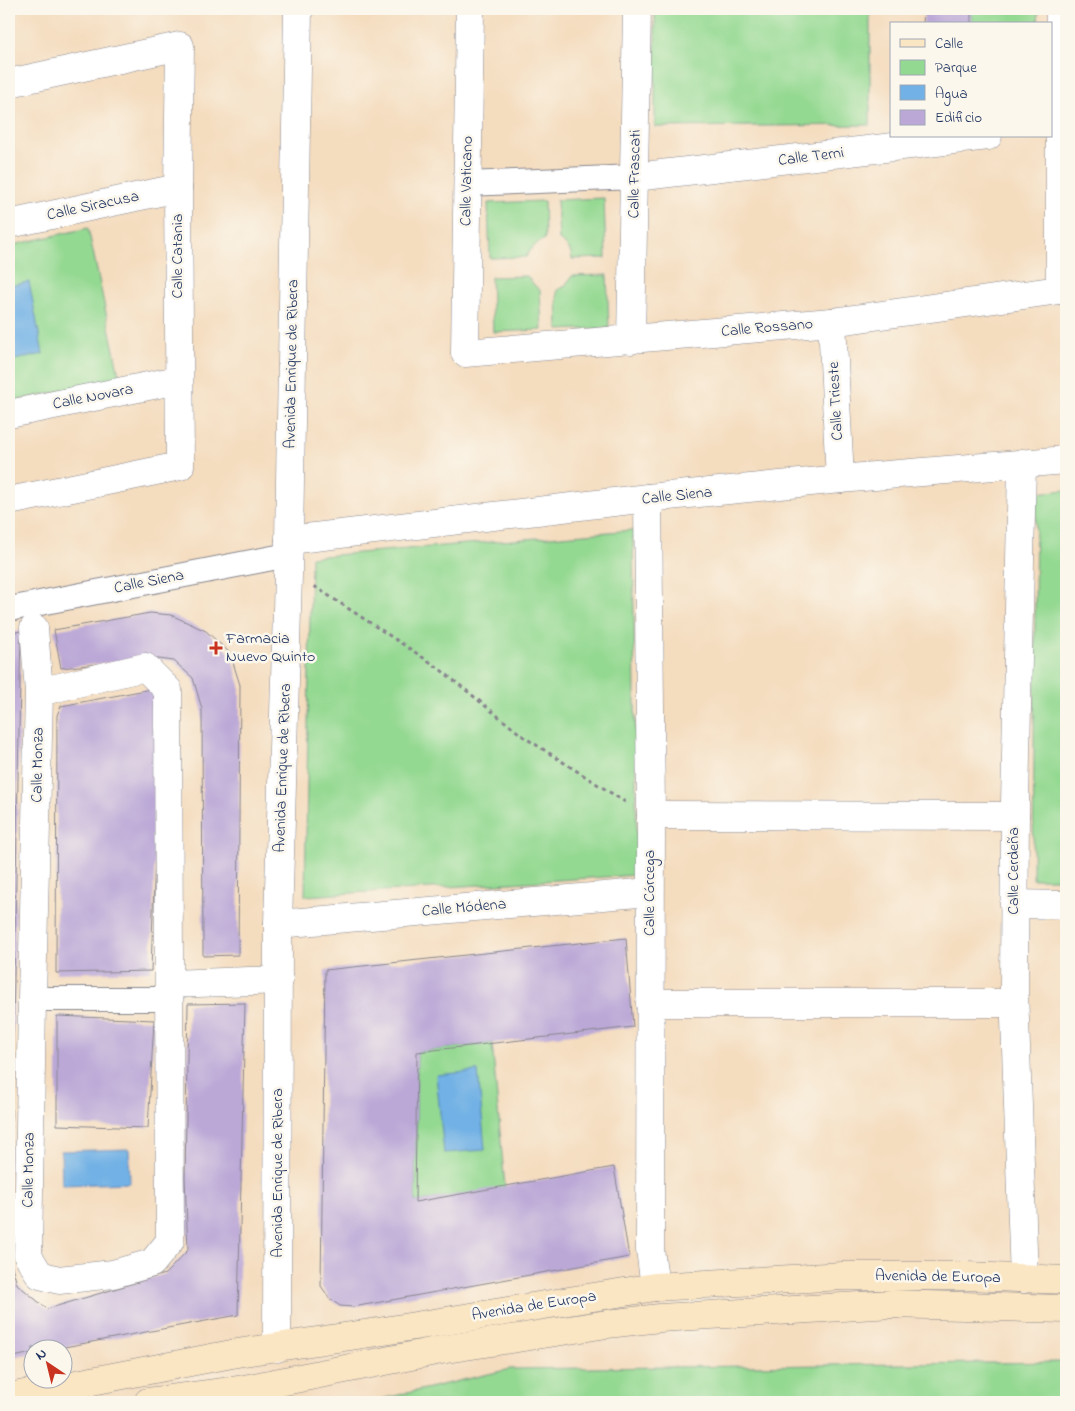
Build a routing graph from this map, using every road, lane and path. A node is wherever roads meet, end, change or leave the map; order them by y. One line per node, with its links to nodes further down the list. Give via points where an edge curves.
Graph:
1 (298, 9): 23 (street, Avenida Enrique de Ribera)
2 (470, 9): 9 (street, Calle Vaticano)
3 (637, 9): 8 (street, Calle Frascati)
4 (1060, 9): 6 (street)
5 (9, 83): 10 (street, Calle Catania, via 180,46)
6 (1059, 128): 12 (street)
7 (971, 138): 8 (street, Calle Terni)
8 (635, 178): 9 (street); 14 (street, Calle Frascati)
9 (467, 184): 15 (street, Calle Vaticano)
10 (178, 188): 11 (street, Calle Siracusa); 16 (street, Calle Catania)
11 (9, 224)
12 (1063, 289): 13 (street, Calle Rossano)
13 (832, 322): 14 (street, Calle Rossano); 20 (street, Calle Trieste)
14 (631, 340): 15 (street, Calle Rossano)
15 (466, 353)
16 (171, 374): 17 (street, Calle Novara); 22 (street, Calle Catania, via 180,466)
17 (9, 414)
18 (1066, 460): 19 (street, Calle Siena)
19 (1022, 463): 20 (street, Calle Siena); 29 (street, Calle Cerdeña)
20 (840, 479): 21 (street, Calle Siena)
21 (648, 498): 23 (street, Calle Siena); 28 (street, Calle Córcega)
22 (9, 501)
23 (289, 548): 25 (street, Calle Siena); 33 (street, Avenida Enrique de Ribera)
24 (311, 585): 28 (path, via 436,666 524,737)
25 (9, 609)
26 (34, 628): 27 (street, Calle Monza)
27 (39, 692): 35 (street, Calle Monza, via 145,667 168,690); 36 (street, Calle Monza)
28 (639, 809): 29 (street); 30 (street, Calle Córcega)
29 (1015, 816): 31 (street, Calle Cerdeña)
30 (650, 892): 33 (street, Calle Módena); 37 (street, Calle Córcega)
31 (1014, 904): 32 (street); 38 (street, Calle Cerdeña)
32 (1066, 905)
33 (278, 924): 34 (street, Avenida Enrique de Ribera)
34 (279, 980): 35 (street); 43 (street, Avenida Enrique de Ribera)
35 (170, 992): 36 (street); 36 (street, Calle Monza, via 170,1241 152,1263 113,1274 58,1280 40,1275 28,1256)
36 (32, 999)
37 (650, 1003): 38 (street); 41 (street, Calle Córcega, via 650,1249)
38 (1014, 1003): 39 (street, Calle Cerdeña)
39 (1024, 1279): 40 (main road, Avenida de Europa); 41 (main road, Avenida de Europa, via 843,1276)
40 (1066, 1280)
41 (655, 1287): 43 (main road, Avenida de Europa)
42 (1066, 1309): 45 (main road, Avenida de Europa, via 892,1304 642,1320 446,1349 239,1390)
43 (277, 1348): 44 (main road, Avenida de Europa)
44 (9, 1397)
45 (148, 1402)

